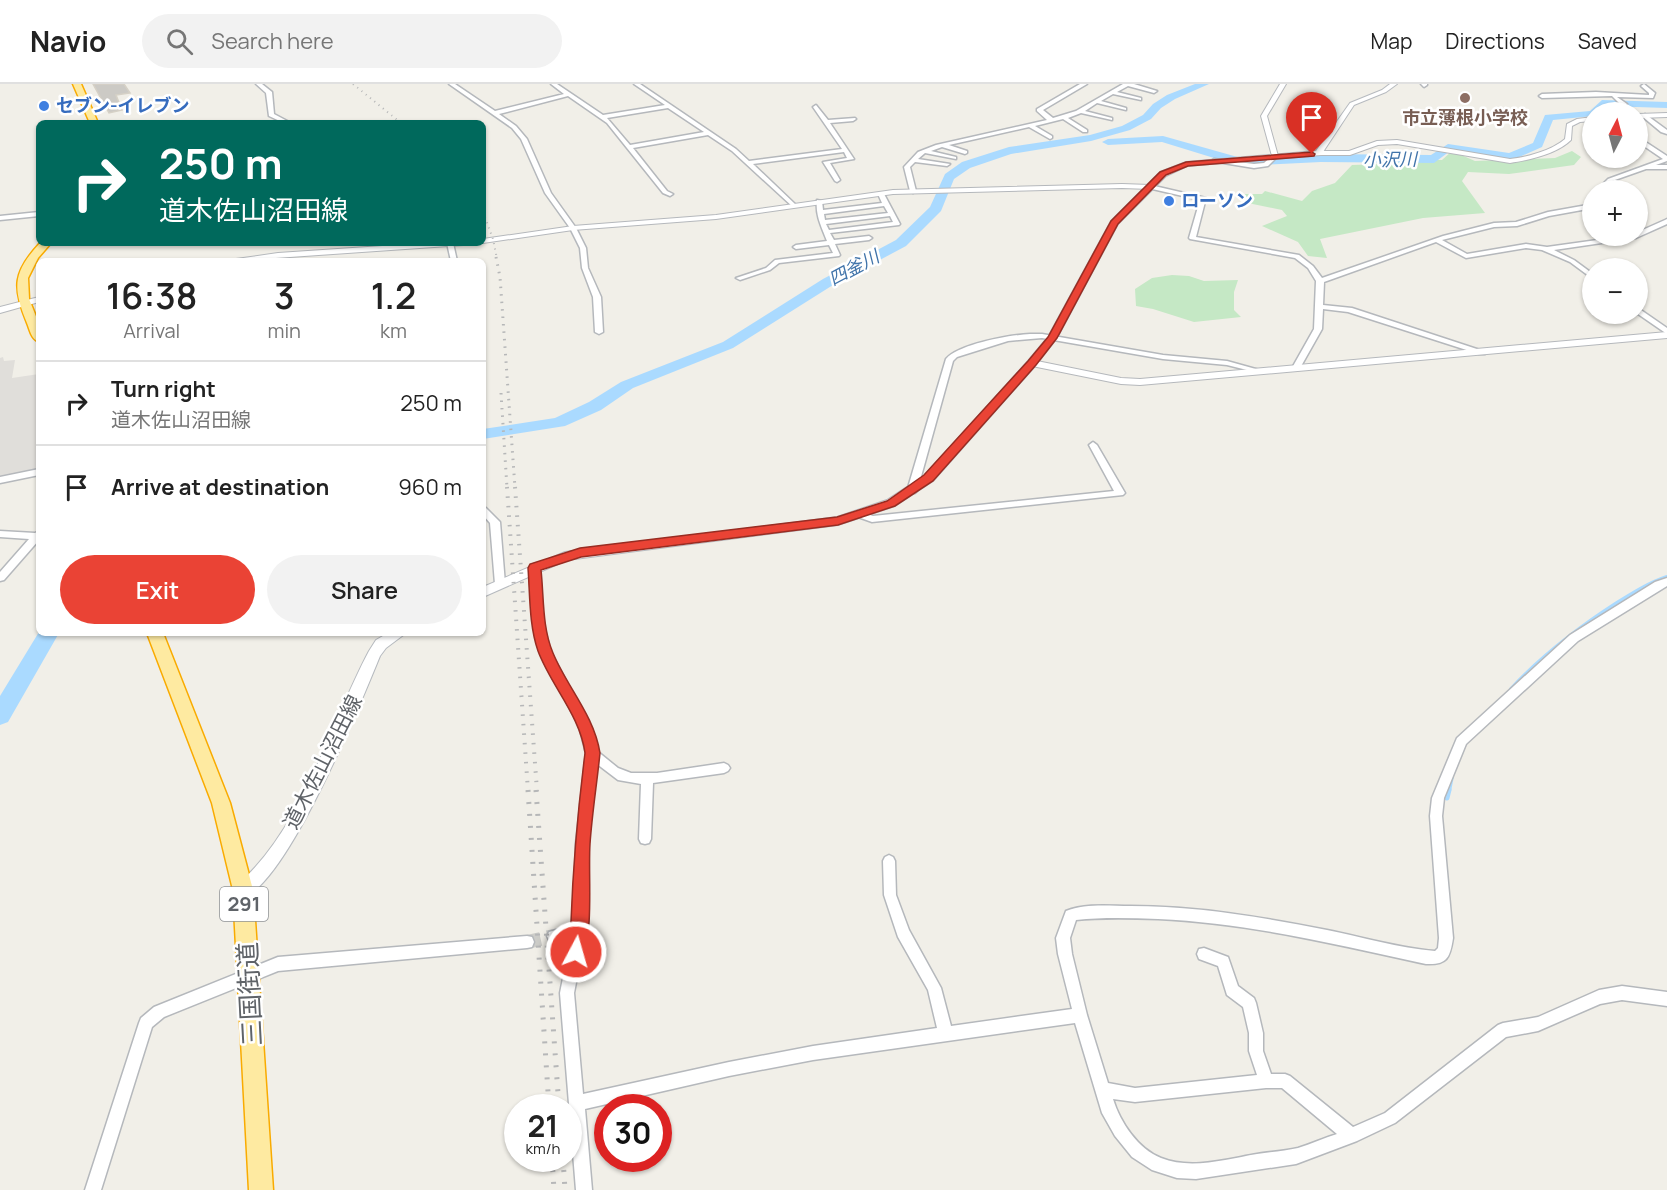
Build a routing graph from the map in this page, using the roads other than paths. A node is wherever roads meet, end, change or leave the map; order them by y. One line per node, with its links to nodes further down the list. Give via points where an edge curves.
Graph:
1 (76, 84): 32 (highway)
2 (259, 84): 33 (street, via 268,92 271,115)
3 (452, 84): 25 (street)
4 (554, 84): 14 (street)
5 (637, 84): 21 (street)
6 (1084, 84): 34 (street, via 1039,110)
7 (1128, 84): 12 (street); 13 (street)
8 (1283, 84): 50 (street, via 1264,116)
9 (1394, 84): 49 (main road, via 1352,104)
10 (1592, 85): 15 (street)
11 (1644, 86): 16 (street, via 1652,92 1651,97)
12 (1154, 91)
13 (1113, 92): 18 (street); 19 (street)
14 (569, 94): 25 (street); 28 (street)
15 (1596, 94): 16 (street); 17 (street)
16 (1609, 94): 20 (street)
17 (1542, 96)
18 (1139, 99)
19 (1096, 101): 23 (street); 24 (street)
20 (1621, 102)
21 (670, 106): 28 (street); 41 (street)
22 (816, 107): 37 (street)
23 (1124, 109)
24 (1080, 111): 29 (street); 31 (street)
25 (495, 113): 77 (street, via 524,139 548,193)
26 (1667, 115): 27 (street)
27 (1648, 116)
28 (603, 117): 45 (street)
29 (1063, 117): 34 (street); 39 (street)
30 (853, 119): 37 (street)
31 (1110, 119)
32 (93, 120)
33 (282, 120)
34 (1052, 120): 38 (street)
35 (1582, 120): 49 (street, via 1569,125 1568,140 1562,146 1517,160 1397,142 1377,143 1350,153)
36 (1648, 120): 40 (street)
37 (827, 122): 46 (street)
38 (1031, 126): 42 (street); 43 (street)
39 (1085, 131)
40 (1667, 132)
41 (710, 133): 45 (street); 55 (street)
42 (1050, 137)
43 (942, 145): 47 (street); 48 (street)
44 (1648, 146): 52 (street)
45 (629, 147): 65 (street)
46 (846, 150): 55 (street); 61 (street, via 851,159 826,162)
47 (924, 151): 51 (street); 53 (street)
48 (965, 153)
49 (1318, 153): 50 (main road)
50 (1272, 158): 54 (main road); 54 (street, via 1266,165 1254,166)
51 (954, 159)
52 (1667, 159): 57 (street)
53 (913, 160): 56 (street); 64 (street, via 907,167)
54 (1214, 162): 63 (main road, via 1171,168)
55 (748, 163): 69 (street)
56 (946, 164)
57 (1648, 166)
58 (1648, 167): 59 (street)
59 (1667, 167)
60 (1642, 168): 62 (street)
61 (837, 180)
62 (1610, 180)
63 (1150, 187): 64 (street); 92 (street, via 1204,199 1192,238 1297,256); 101 (main road, via 1114,223)
64 (913, 191): 66 (street)
65 (670, 194)
66 (881, 194): 67 (street); 68 (street)
67 (819, 201): 69 (street); 71 (street)
68 (887, 204): 71 (street); 73 (street)
69 (793, 205): 77 (street, via 712,217)
70 (1582, 208): 81 (street)
71 (822, 212): 76 (street)
72 (36, 214): 74 (street)
73 (892, 214): 76 (street); 79 (street, via 897,224)
74 (0, 218)
75 (1667, 221): 78 (street)
76 (822, 222): 79 (street)
77 (573, 228): 82 (street); 99 (street, via 597,297)
78 (1648, 230)
79 (825, 232): 83 (street)
80 (869, 238): 83 (street)
81 (1437, 240): 88 (street, via 1466,256 1526,246); 92 (street)
82 (486, 241)
83 (830, 243): 87 (street); 91 (street, via 837,255 777,261 768,269)
84 (1582, 244): 88 (street)
85 (43, 246): 94 (highway, via 22,273)
86 (426, 246): 89 (street)
87 (796, 247)
88 (1548, 249): 90 (street)
89 (279, 258)
90 (1582, 269)
91 (740, 278)
92 (1320, 281): 95 (street)
93 (36, 300): 94 (street)
94 (25, 304): 96 (street); 98 (highway)
95 (1321, 307): 102 (street, via 1349,310); 104 (street, via 1316,335)
96 (0, 310)
97 (1648, 318): 100 (street)
98 (36, 331)
99 (598, 332)
100 (1667, 334): 102 (street)
101 (1052, 338): 103 (main road); 105 (street); 109 (street, via 1012,336 954,355 929,423)
102 (1482, 352): 104 (street)
103 (1032, 363): 105 (street, via 1140,382); 109 (main road)
104 (1296, 368): 105 (street)
105 (1259, 371)
106 (1093, 445): 111 (street, via 1120,493 872,519)
107 (36, 473): 108 (street)
108 (0, 480)
109 (912, 491): 111 (main road)
110 (486, 513): 118 (street, via 495,522)
111 (861, 515): 115 (main road, via 580,553)
112 (0, 534): 113 (street)
113 (36, 535)
114 (36, 537): 116 (street)
115 (534, 568): 118 (main road); 122 (street, via 540,635 584,722)
116 (0, 578)
117 (1667, 582): 134 (street, via 1574,638 1461,741 1438,798 1436,816 1446,938 1438,958 1227,918 1168,912 1088,912 1071,915 1062,938)
118 (500, 584): 119 (main road)
119 (486, 591)
120 (156, 636): 127 (highway, 三国街道 / 291, via 221,803)
121 (394, 636): 127 (main road, 道木佐山沼田線, via 381,644 374,655 344,726 272,860)
122 (592, 753): 124 (street, via 624,778); 128 (street, via 582,843)
123 (724, 768): 124 (street)
124 (647, 779): 125 (street)
125 (645, 839)
126 (888, 861): 135 (street, via 891,895 900,923 934,988)
127 (243, 890): 132 (highway, 三国街道 / 291)
128 (579, 930): 129 (street); 138 (street, via 567,993)
129 (554, 936)
130 (526, 942): 132 (street, via 278,964)
131 (1204, 954): 136 (street, via 1223,962 1232,990 1249,1003 1256,1051)
132 (249, 976): 142 (street, via 159,1012 146,1023); 143 (highway, 三国街道 / 291)
133 (1667, 999): 140 (street, via 1622,993 1599,997 1538,1024 1503,1030 1390,1118)
134 (1080, 1015): 135 (street); 137 (street)
135 (946, 1035): 139 (street, via 792,1057)
136 (1266, 1081): 137 (street, via 1135,1095); 140 (street, via 1286,1081)
137 (1103, 1090): 140 (street, via 1110,1113 1137,1152 1157,1165 1178,1170 1196,1171 1296,1156)
138 (577, 1094)
139 (582, 1102)
140 (1352, 1136)
141 (582, 1161): 144 (street)
142 (93, 1190)
143 (261, 1190)
144 (584, 1190)

